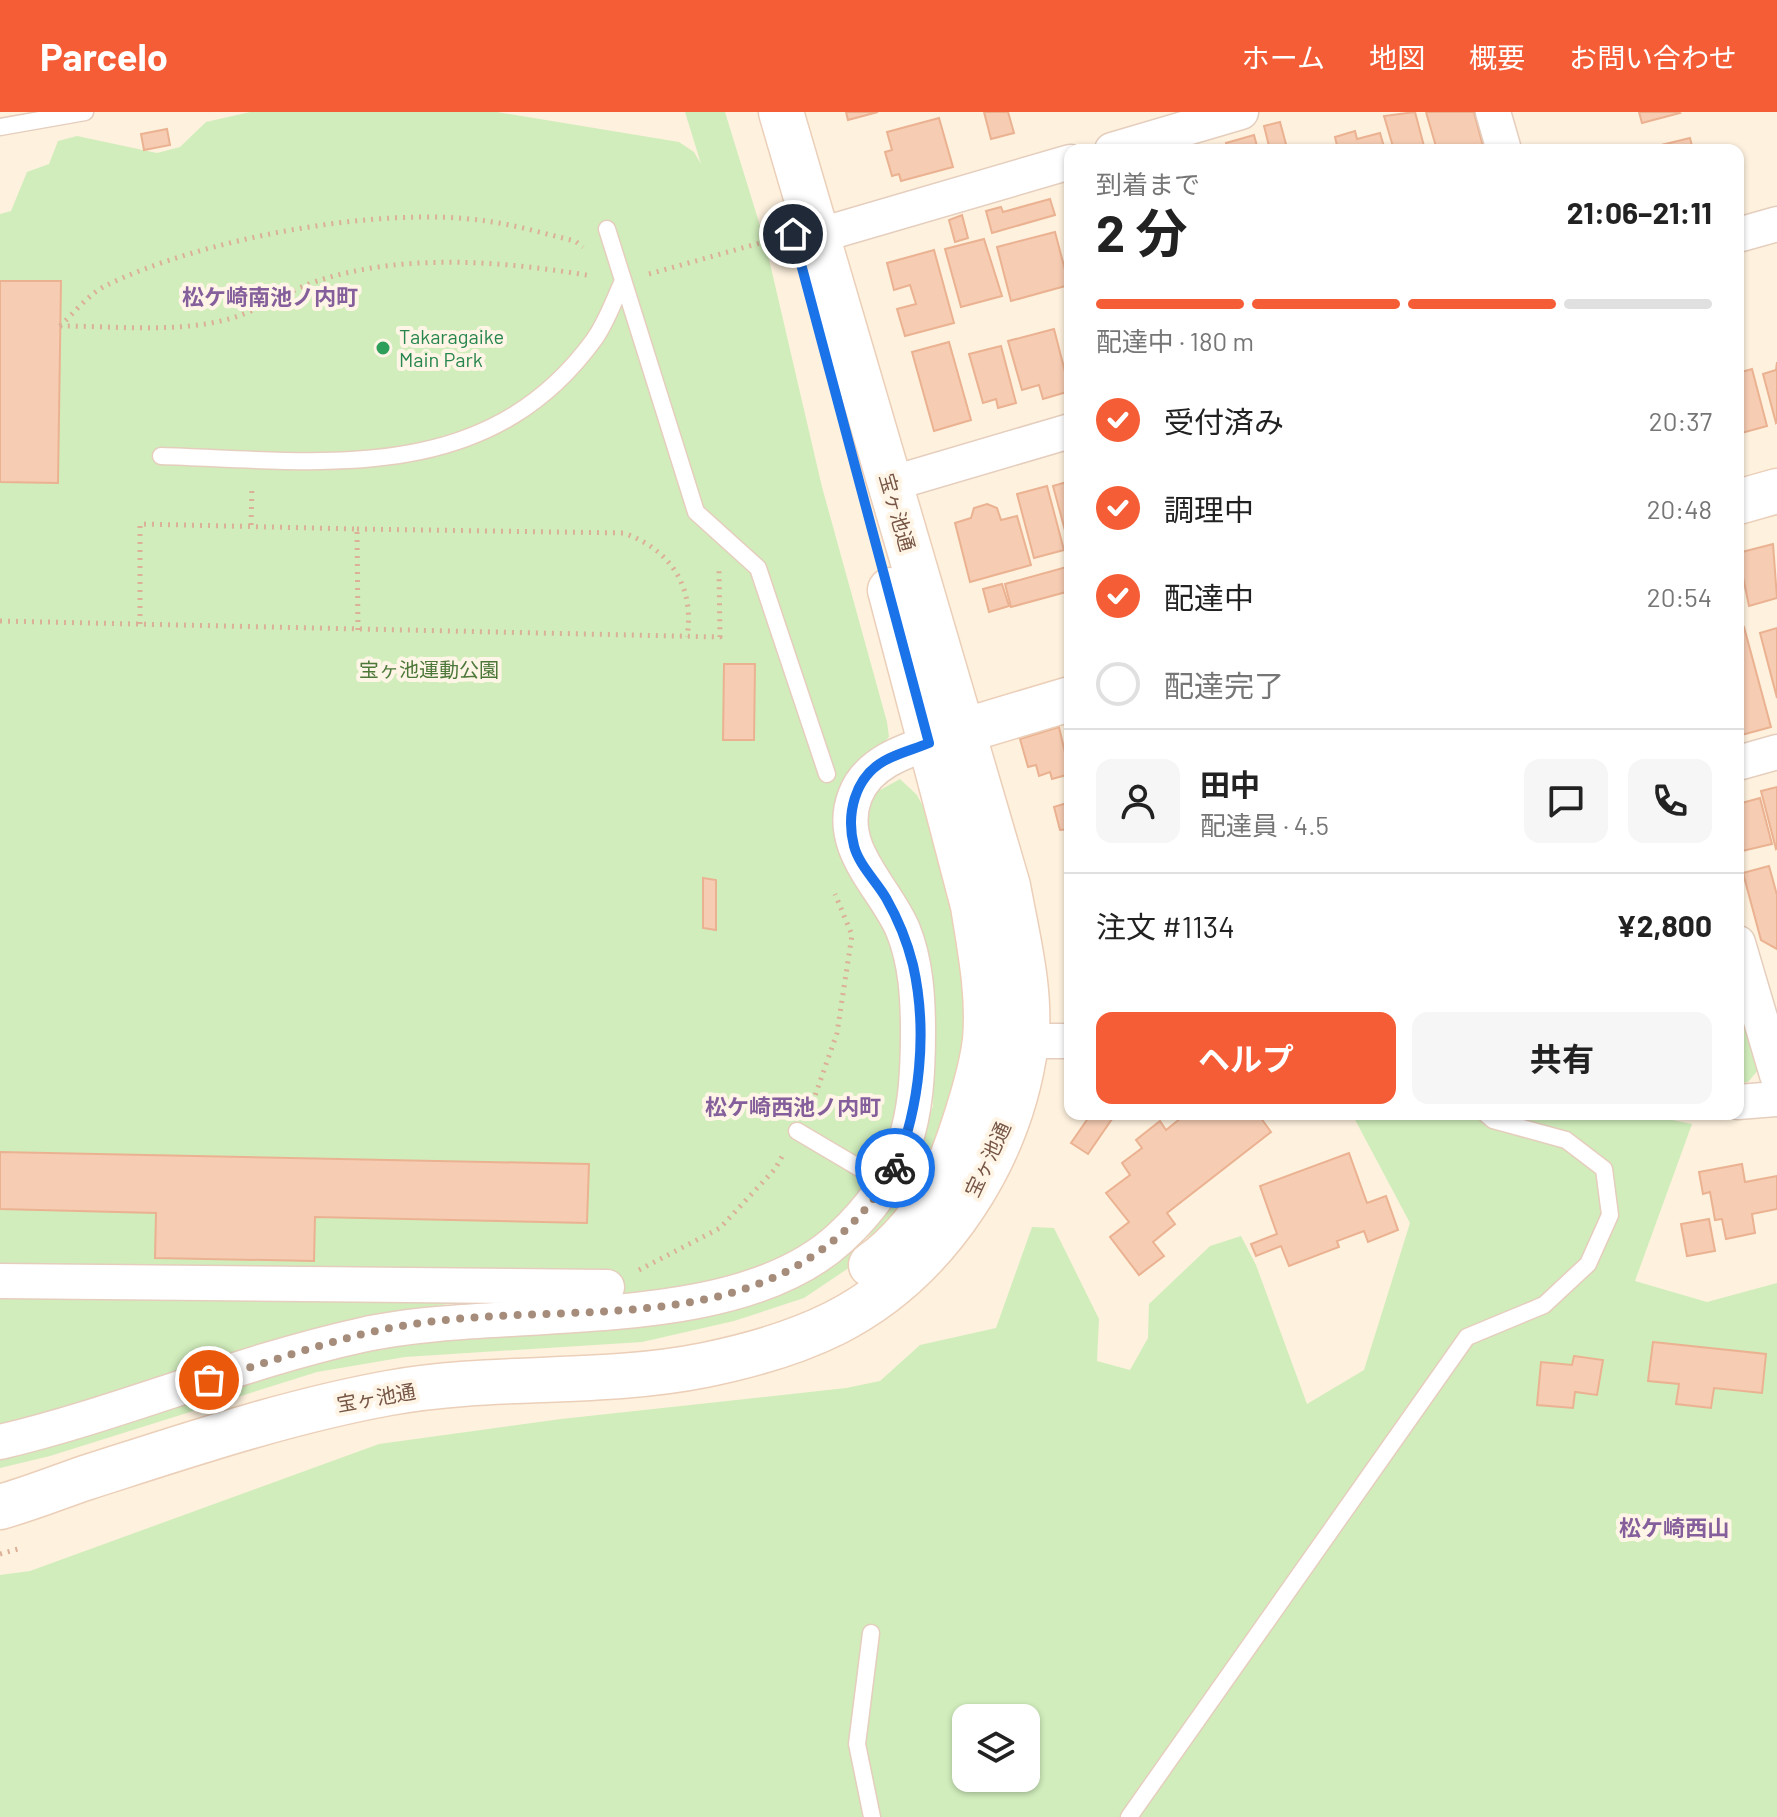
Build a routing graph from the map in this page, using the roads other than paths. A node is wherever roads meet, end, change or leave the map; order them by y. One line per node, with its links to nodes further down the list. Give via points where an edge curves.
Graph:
1 (85, 112): 6 (lane)
2 (760, 112): 14 (street, 宝ヶ池通)
3 (781, 112): 14 (street, 宝ヶ池通)
4 (1241, 112): 8 (street)
5 (1493, 112): 9 (street)
6 (23, 117): 7 (lane)
7 (0, 127)
8 (1132, 144)
9 (1502, 144)
10 (1064, 164): 14 (street)
11 (1777, 224): 13 (street)
12 (607, 229): 15 (lane)
13 (1744, 233)
14 (805, 235): 18 (street, 宝ヶ池通); 22 (street, 宝ヶ池通)
15 (623, 281): 17 (lane, via 594,340 554,382 517,414 451,446 359,462); 25 (lane, via 696,512 758,568)
16 (1064, 433): 18 (street)
17 (161, 456)
18 (890, 484): 22 (street, 宝ヶ池通)
19 (1777, 491): 20 (street)
20 (1744, 500)
21 (1064, 701): 22 (street)
22 (946, 737): 28 (street, 宝ヶ池通, via 1008,886); 35 (street, via 882,762 853,799 854,848 903,931 914,968 918,1012 918,1087 911,1130); 39 (street, 宝ヶ池通, via 982,959 984,1043 940,1185 914,1223 878,1260 802,1311 695,1343 642,1352 414,1368 340,1382 190,1421)
23 (1777, 752): 24 (street)
24 (1744, 761)
25 (827, 774)
26 (1744, 952): 27 (street)
27 (1764, 980): 30 (street)
28 (1026, 1041): 29 (street); 40 (street, 宝ヶ池通, via 1014,1098 972,1197 937,1243 838,1321 795,1341 652,1373 393,1392 237,1429)
29 (1064, 1041)
30 (1777, 1075)
31 (1777, 1099): 32 (street)
32 (1744, 1102)
33 (1493, 1120): 43 (lane, via 1566,1140 1604,1169 1610,1215 1588,1264 1544,1305 1467,1337)
34 (797, 1131): 35 (lane)
35 (885, 1183): 38 (street, via 840,1238 810,1261 735,1290 632,1311 407,1325)
36 (0, 1281): 37 (street)
37 (607, 1287)
38 (0, 1442)
39 (0, 1480)
40 (0, 1507)
41 (871, 1633): 42 (lane, via 857,1744)
42 (872, 1817)
43 (1129, 1817)

